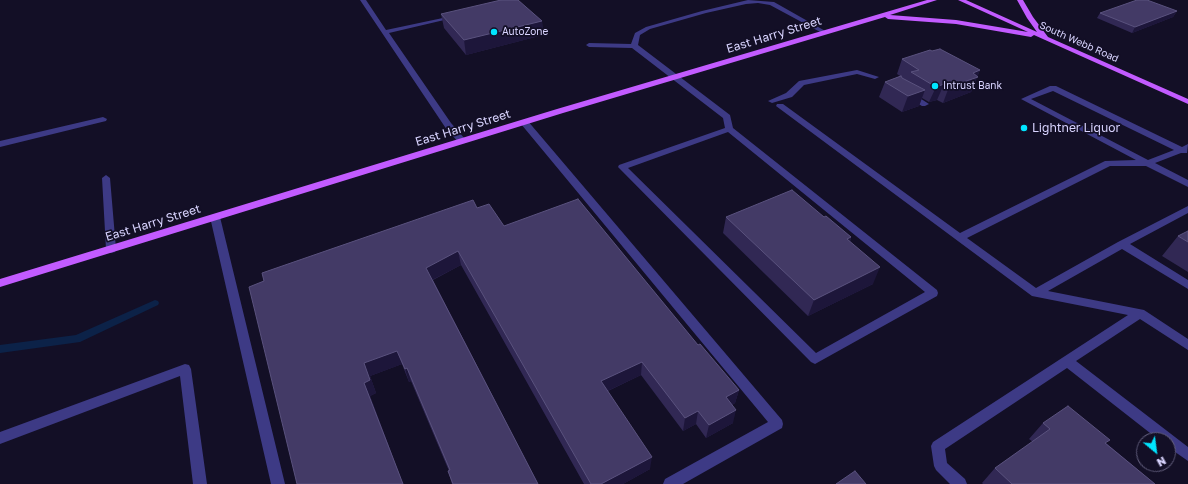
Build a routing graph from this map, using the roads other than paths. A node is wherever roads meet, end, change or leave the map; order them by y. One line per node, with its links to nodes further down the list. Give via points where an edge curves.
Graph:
1 (363, 0): 7 (lane)
2 (934, 0): 6 (main road, East Harry Street)
3 (961, 0): 9 (main road, South Webb Road)
4 (1020, 0): 9 (main road)
5 (462, 14): 7 (lane)
6 (878, 17): 8 (main road, East Harry Street); 9 (main road, via 956,22)
7 (385, 32): 22 (lane, via 448,125)
8 (824, 32): 11 (lane, via 772,2 758,1 704,12 648,28 637,34); 13 (main road, East Harry Street)
9 (1046, 38): 16 (main road, South Webb Road)
10 (589, 45): 11 (lane)
11 (634, 46): 13 (lane)
12 (875, 76): 15 (lane, via 857,72 802,83 789,95)
13 (673, 77): 20 (main road, East Harry Street); 21 (lane, via 728,118)
14 (900, 90): 17 (lane)
15 (772, 100)
16 (1188, 102)
17 (925, 104)
18 (780, 106): 30 (lane)
19 (104, 119): 23 (lane)
20 (524, 122): 22 (main road, East Harry Street); 43 (lane, via 777,424)
21 (728, 129): 21 (lane, via 622,167 815,359 933,293)
22 (462, 141): 29 (main road, East Harry Street)
23 (0, 144)
24 (1186, 150): 25 (lane); 25 (lane, via 1053,88 1025,99)
25 (1148, 163): 27 (lane); 30 (lane, via 1108,164)
26 (106, 178): 32 (lane)
27 (1188, 184)
28 (1188, 209): 31 (lane)
29 (215, 217): 32 (main road, East Harry Street); 42 (lane)
30 (959, 238): 35 (lane)
31 (1122, 244): 34 (lane); 35 (lane)
32 (110, 249): 33 (main road, East Harry Street)
33 (0, 283)
34 (1188, 285)
35 (1036, 293): 36 (lane)
36 (1140, 313): 37 (lane); 38 (lane)
37 (1188, 345)
38 (1067, 361): 40 (lane); 44 (lane, via 938,446 941,466)
39 (0, 438): 41 (lane, via 185,369)
40 (1188, 455)
41 (200, 484)
42 (278, 484)
43 (670, 484)
44 (960, 484)

